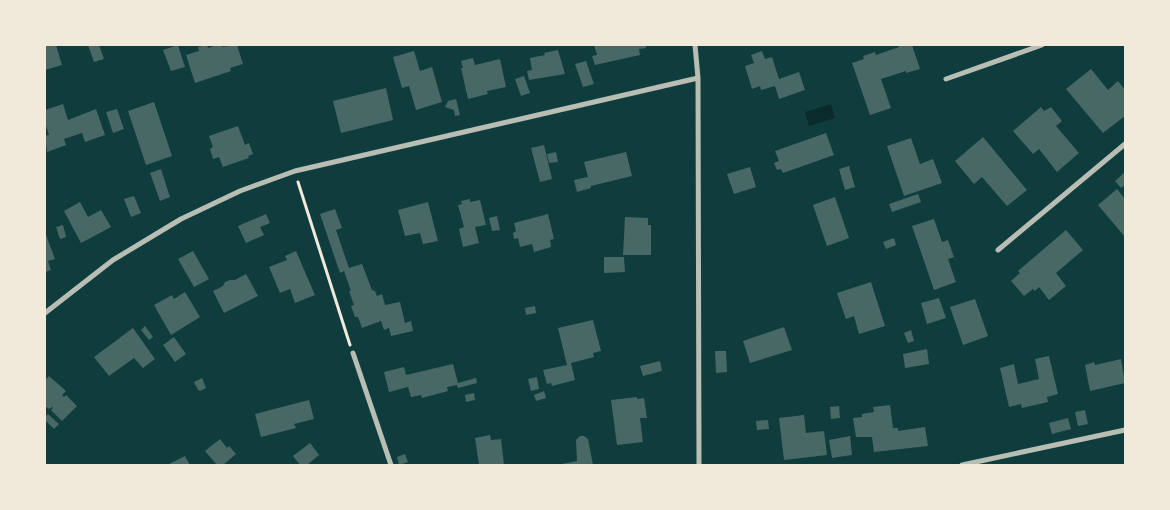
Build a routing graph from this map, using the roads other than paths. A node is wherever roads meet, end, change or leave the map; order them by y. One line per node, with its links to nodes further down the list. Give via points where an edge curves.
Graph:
1 (695, 45): 3 (street)
2 (1042, 45): 4 (street)
3 (698, 78): 7 (street, via 294,172 240,191 181,219 113,260); 11 (street)
4 (946, 79)
5 (1125, 144): 6 (street)
6 (998, 250)
7 (45, 313)
8 (353, 353): 10 (street)
9 (1125, 430): 12 (street)
10 (391, 465)
11 (699, 465)
12 (962, 465)

